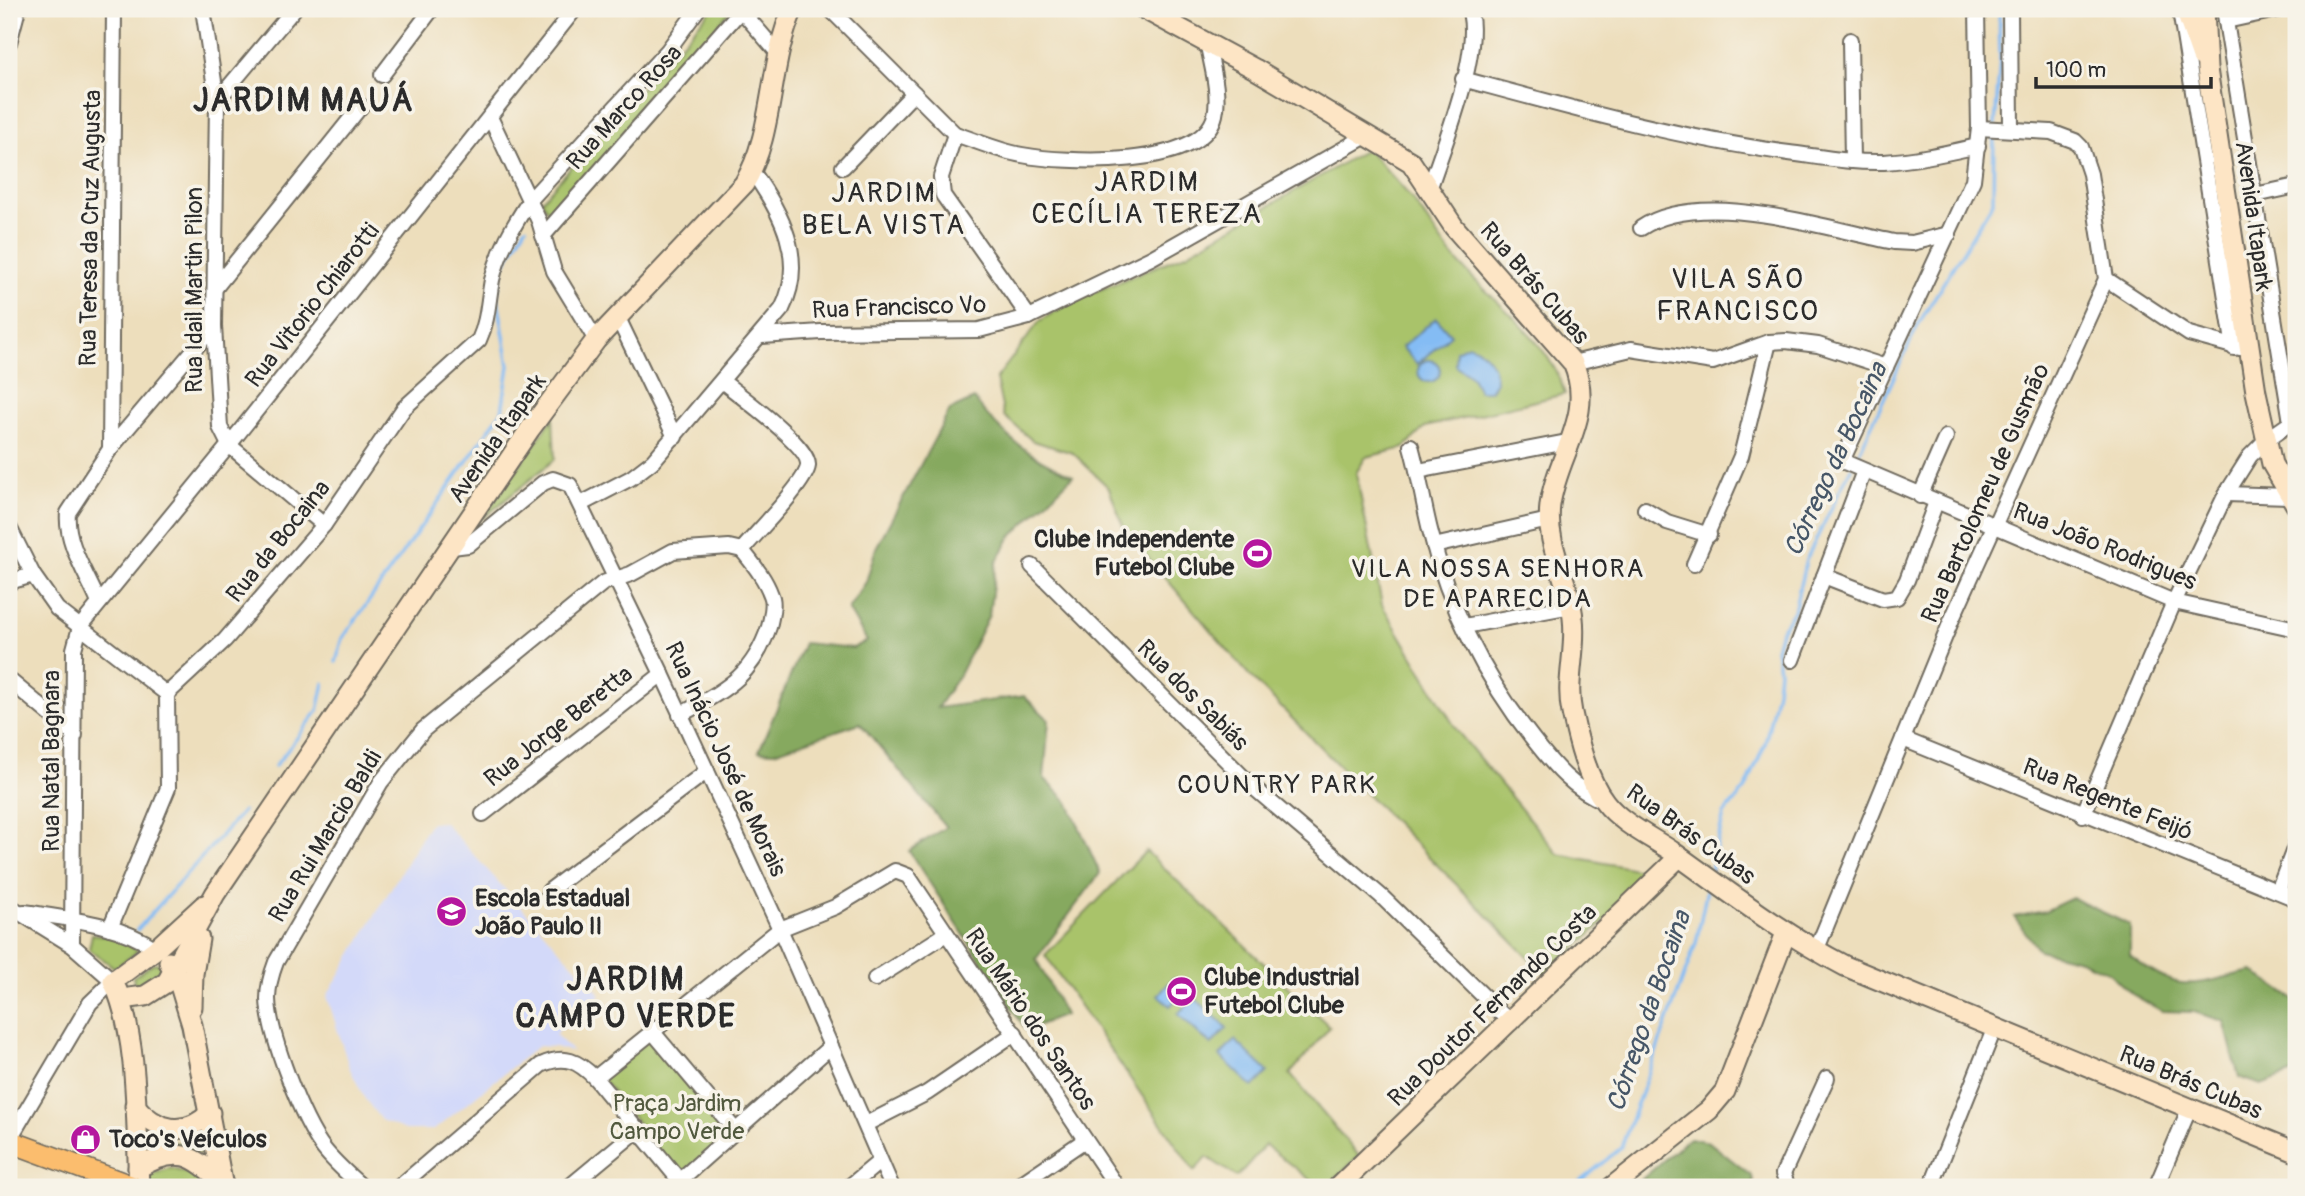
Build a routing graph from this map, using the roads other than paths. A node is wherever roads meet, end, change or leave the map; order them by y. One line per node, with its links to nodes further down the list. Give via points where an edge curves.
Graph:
1 (18, 9): 21 (street)
2 (114, 9): 64 (street, Rua Teresa da Cruz Augusta)
3 (203, 9): 28 (street, Rua Idail Martin Pilon)
4 (294, 9): 28 (street)
5 (432, 9): 25 (street)
6 (575, 9): 30 (street, Rua Vitorio Chiarotti)
7 (698, 9): 41 (street, Rua Marco Rosa, via 668,50)
8 (740, 9): 23 (street, Rua Marco Rosa); 44 (street, Rua Marco Rosa)
9 (793, 9): 23 (main road)
10 (831, 9): 27 (street)
11 (1144, 9): 22 (main road, Rua Brás Cubas)
12 (1469, 9): 26 (street, via 1473,42)
13 (1977, 9): 31 (street)
14 (2010, 9): 31 (street)
15 (2179, 9): 53 (street)
16 (2185, 9): 24 (main road)
17 (2204, 9): 24 (main road, Avenida Itapark)
18 (2281, 9): 19 (street)
19 (2225, 15): 40 (street)
20 (1850, 40): 35 (street)
21 (9, 43)
22 (1208, 46): 32 (street, via 1215,116 1206,134 1156,156 1091,160 1022,155); 33 (main road, Rua Brás Cubas)
23 (777, 52): 37 (main road)
24 (2207, 69): 53 (main road, Avenida Itapark)
25 (382, 75)
26 (1463, 79): 35 (street, via 1716,142); 39 (street)
27 (914, 93): 32 (street); 36 (street)
28 (217, 101): 46 (street, Rua Idail Martin Pilon)
29 (361, 106): 46 (street)
30 (490, 117): 41 (street); 62 (street, Rua Vitorio Chiarotti)
31 (1996, 128): 34 (street); 45 (street, via 2063,135 2081,147 2090,174)
32 (955, 134): 47 (street, via 941,177 943,195)
33 (1368, 135): 39 (main road, Rua Brás Cubas, via 1411,162); 47 (street, Rua Francisco Vo, via 1162,251)
34 (1978, 146): 35 (street, via 1915,159); 43 (street, via 1972,180)
35 (1853, 161)
36 (843, 167)
37 (748, 177): 48 (main road, Avenida Itapark); 50 (street, via 772,199 792,249 792,284 782,309)
38 (2296, 186): 40 (street)
39 (1430, 187): 54 (main road, Rua Brás Cubas, via 1461,237)
40 (2255, 195): 57 (street)
41 (530, 200): 44 (street); 74 (street, Rua da Bocaina, via 499,257 479,340 404,408)
42 (1641, 228): 43 (street, via 1660,218 1700,211 1758,216 1894,242 1912,243)
43 (1949, 234): 55 (street)
44 (543, 236): 51 (street, via 554,271)
45 (2106, 279): 53 (street, via 2189,334); 75 (street, Rua Bartolomeu de Gusmão)
46 (215, 288): 49 (street, Rua Idail Martin Pilon)
47 (1029, 317): 50 (street, Rua Francisco Vo, via 979,330)
48 (618, 318): 51 (main road, Avenida Itapark); 58 (street)
49 (214, 326): 62 (street, Rua Idail Martin Pilon, via 218,415); 64 (street)
50 (762, 336): 56 (street)
51 (596, 340): 79 (main road, Avenida Itapark)
52 (1769, 342): 54 (street, via 1713,362 1631,349); 55 (street, via 1818,345); 77 (street, via 1741,456)
53 (2241, 348): 60 (main road, Avenida Itapark)
54 (1573, 363): 61 (main road, Rua Brás Cubas, via 1582,407)
55 (1885, 368): 65 (street)
56 (722, 381): 58 (street); 80 (street, via 775,425 806,455 809,464 802,482)
57 (2294, 420): 60 (street)
58 (675, 437): 71 (street, via 631,478)
59 (1945, 438): 68 (street)
60 (2266, 440): 67 (street); 69 (main road, Avenida Itapark, via 2272,464)
61 (1572, 441): 66 (street); 73 (main road, Rua Brás Cubas, via 1555,485)
62 (229, 445): 74 (street); 88 (street, Rua Vitorio Chiarotti)
63 (1411, 446): 66 (street)
64 (110, 449): 88 (street, via 75,499 67,526)
65 (1852, 465): 68 (street, Rua João Rodrigues); 84 (street)
66 (1418, 471): 78 (street)
67 (2226, 494): 69 (street); 87 (street)
68 (1920, 496): 70 (street, Rua João Rodrigues)
69 (2293, 500)
70 (1936, 502): 75 (street, Rua João Rodrigues); 84 (street, via 1898,597 1883,599)
71 (581, 504): 79 (street, Rua Inácio José de Morais, via 570,485 553,479 468,545); 85 (street, Rua Inácio José de Morais)
72 (1645, 509): 77 (street, via 1667,522)
73 (1549, 520): 78 (street); 89 (main road, Rua Brás Cubas)
74 (324, 525): 96 (street, Rua da Bocaina, via 225,640)
75 (1994, 525): 87 (street, Rua João Rodrigues); 99 (street, Rua Bartolomeu de Gusmão)
76 (9, 527): 83 (street)
77 (1709, 535): 81 (street)
78 (1434, 546): 90 (street)
79 (452, 547): 108 (main road, Avenida Itapark)
80 (741, 550): 85 (street, Rua Rui Marcio Baldi, via 673,551); 97 (street, via 773,598 764,642 746,673)
81 (1694, 564)
82 (1032, 566): 127 (street, Rua dos Sabiás, via 1253,787 1381,896)
83 (33, 575): 86 (street); 91 (street, via 57,609)
84 (1824, 576): 93 (street)
85 (615, 578): 94 (street, Rua Inácio José de Morais); 150 (street, Rua Rui Marcio Baldi, via 590,590 423,730 357,821 276,962 269,982 270,1020 301,1107 325,1150)
86 (9, 582)
87 (2174, 602): 92 (street, Rua João Rodrigues); 103 (street)
88 (99, 603): 91 (street, Rua Vitorio Chiarotti)
89 (1571, 606): 90 (street); 101 (main road, Rua Brás Cubas, via 1570,705 1586,762)
90 (1465, 626): 101 (street, via 1480,663 1526,730 1571,783)
91 (80, 627): 96 (street); 98 (street, Rua Natal Bagnara, via 74,649)
92 (2296, 629)
93 (1792, 660)
94 (662, 674): 97 (street, Rua Inácio José de Morais); 102 (street, Rua Jorge Beretta)
95 (9, 680): 98 (street)
96 (167, 694): 115 (street, via 168,788)
97 (680, 715): 100 (street, Rua Inácio José de Morais)
98 (75, 735): 109 (street, Rua Natal Bagnara)
99 (1903, 739): 103 (street, Rua Regente Feijó); 121 (street, Rua Bartolomeu de Gusmão)
100 (706, 771): 106 (street); 116 (street, Rua Inácio José de Morais)
101 (1605, 802): 105 (main road, Rua Brás Cubas)
102 (483, 814)
103 (2083, 815): 107 (street, Rua Regente Feijó)
104 (2296, 844): 107 (street)
105 (1682, 859): 117 (main road, Rua Brás Cubas); 127 (main road, Rua Doutor Fernando Costa)
106 (549, 891)
107 (2278, 891): 110 (street, Rua Regente Feijó)
108 (215, 894): 113 (main road, Avenida Itapark); 120 (main road, Avenida Itapark)
109 (73, 897): 112 (street); 114 (street, Rua Natal Bagnara)
110 (2296, 899)
111 (11, 913): 112 (street); 119 (street)
112 (47, 915): 114 (street)
113 (204, 916): 122 (main road, Avenida Itapark); 128 (main road, via 193,974)
114 (72, 920): 115 (street); 119 (street, Rua Natal Bagnara)
115 (110, 928): 120 (street)
116 (779, 929): 118 (street, Rua Mário dos Santos, via 835,907 895,871 908,876); 130 (street); 132 (street, Rua Inácio José de Morais)
117 (1786, 933): 121 (main road, Rua Brás Cubas); 158 (main road, via 1725,1091 1709,1110)
118 (946, 934): 123 (street); 131 (street, Rua Mário dos Santos)
119 (72, 945): 124 (street)
120 (156, 949): 122 (main road); 124 (main road, Avenida Itapark)
121 (1816, 951): 129 (main road, Rua Brás Cubas)
122 (175, 971): 125 (main road, Avenida Itapark, via 158,990); 128 (main road)
123 (874, 979)
124 (113, 981): 125 (main road); 126 (street)
125 (122, 999): 126 (street); 135 (main road)
126 (90, 1003): 142 (street)
127 (1511, 1023): 157 (main road, Rua Doutor Fernando Costa)
128 (192, 1025): 137 (main road)
129 (1995, 1027): 136 (main road, Rua Brás Cubas); 160 (street)
130 (652, 1031): 134 (street); 140 (street)
131 (1015, 1033): 138 (street, via 927,1093); 141 (street, Rua Mário dos Santos)
132 (831, 1046): 138 (street, Rua Inácio José de Morais); 140 (street)
133 (1827, 1077): 159 (street, via 1783,1174)
134 (595, 1078): 139 (street); 151 (street, via 571,1060 541,1065)
135 (135, 1106): 137 (main road, via 160,1128 174,1130 199,1124); 146 (main road)
136 (2190, 1107): 143 (main road, Rua Brás Cubas); 161 (street)
137 (209, 1113): 148 (main road)
138 (866, 1124): 145 (street, Rua Inácio José de Morais)
139 (639, 1129): 147 (street); 152 (street)
140 (736, 1131): 147 (street)
141 (1085, 1139): 155 (street); 156 (street, Rua Mário dos Santos)
142 (9, 1140): 146 (main road)
143 (2296, 1152)
144 (9, 1155): 149 (main road)
145 (879, 1162): 153 (street); 154 (street, Rua Inácio José de Morais)
146 (137, 1181): 148 (main road, via 163,1156 185,1156 204,1165)
147 (682, 1184)
148 (223, 1185)
149 (92, 1187)
150 (362, 1187)
151 (398, 1187)
152 (569, 1187)
153 (849, 1187)
154 (892, 1187)
155 (1016, 1187)
156 (1117, 1187)
157 (1338, 1187)
158 (1612, 1187)
159 (1788, 1187)
160 (1931, 1187)
161 (2156, 1187)

